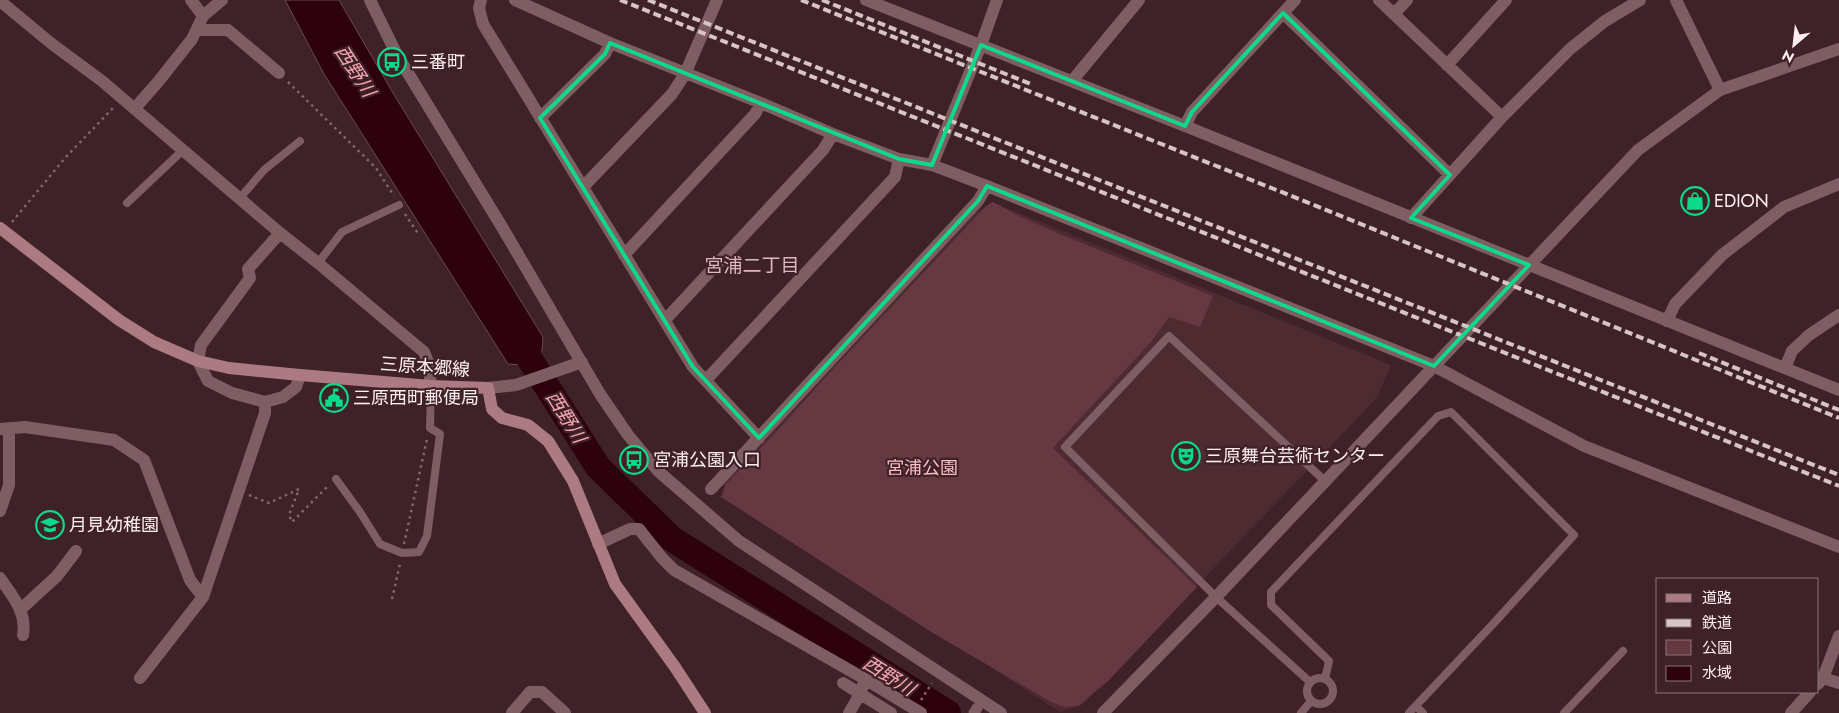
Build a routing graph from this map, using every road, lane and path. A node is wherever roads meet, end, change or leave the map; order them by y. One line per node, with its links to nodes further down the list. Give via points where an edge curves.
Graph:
1 (191, 0): 20 (street)
2 (222, 0): 20 (street)
3 (370, 0): 59 (street, via 397,54)
4 (481, 0): 34 (street, via 479,8 483,24)
5 (514, 0): 17 (street)
6 (717, 0): 27 (street)
7 (866, 0): 23 (street)
8 (1139, 0): 28 (street)
9 (1295, 0): 18 (street)
10 (1379, 0): 19 (street)
11 (1407, 0): 19 (street)
12 (1506, 0): 25 (street)
13 (1640, 0): 33 (street, via 1605,21 1570,49)
14 (1676, 0): 29 (street)
15 (0, 1): 30 (street)
16 (992, 2): 23 (street)
17 (532, 4): 22 (street)
18 (1283, 13): 35 (street, via 1192,112); 41 (street)
19 (1394, 14): 25 (street)
20 (203, 16): 21 (street)
21 (197, 30): 26 (street, via 228,30); 32 (street, via 176,61)
22 (610, 43): 27 (street); 34 (street, via 605,54)
23 (981, 45): 28 (street); 40 (street)
24 (1839, 49): 29 (street)
25 (1447, 65): 33 (street)
26 (279, 73): 47 (path, via 376,168)
27 (685, 74): 31 (street); 44 (street, via 672,94)
28 (1072, 81): 35 (street)
29 (1720, 90): 54 (street, via 1638,150)
30 (122, 98): 32 (street); 49 (path)
31 (761, 103): 36 (street); 52 (street, via 755,114)
32 (135, 108): 38 (street)
33 (1502, 117): 41 (street)
34 (540, 118): 44 (street)
35 (1185, 126): 48 (street)
36 (833, 134): 39 (street); 56 (street, via 823,150)
37 (300, 141): 45 (lane, via 264,170)
38 (182, 151): 45 (street); 46 (lane)
39 (899, 159): 40 (street); 63 (street, via 894,177)
40 (932, 165): 43 (street)
41 (1450, 175): 48 (street)
42 (1839, 184): 57 (street, via 1784,207 1722,255 1674,304)
43 (987, 186): 60 (street); 70 (street, via 978,201)
44 (583, 187): 52 (street)
45 (240, 198): 50 (street)
46 (127, 203)
47 (400, 205): 51 (path); 53 (lane, via 342,232)
48 (1411, 218): 54 (street)
49 (1, 233): 58 (main road, 三原本郷線, via 119,320 154,342)
50 (280, 233): 53 (street); 58 (street, via 248,269 250,278 201,345)
51 (420, 235)
52 (624, 255): 56 (street)
53 (318, 263): 64 (street, via 424,352)
54 (1529, 265): 57 (street); 60 (street)
55 (1839, 315): 61 (street, via 1792,351)
56 (664, 320): 63 (street)
57 (1667, 321): 61 (street)
58 (198, 360): 62 (main road, 三原本郷線, via 229,368); 67 (street, via 208,381 232,393)
59 (582, 362): 65 (street, via 516,385); 106 (street, via 628,435 658,471 739,541)
60 (1434, 366): 72 (street); 77 (street, via 1584,446)
61 (1785, 368): 66 (street)
62 (300, 375): 64 (main road, 三原本郷線); 67 (street, via 296,387 282,397)
63 (706, 380): 70 (street)
64 (431, 386): 65 (main road, 三原本郷線); 68 (lane)
65 (488, 388): 76 (main road, 三原本郷線, via 492,409 502,418 528,425 548,441 574,481)
66 (1839, 390)
67 (265, 402): 74 (street, via 265,414)
68 (430, 428): 79 (path); 79 (lane, via 440,434 427,536 419,552)
69 (5, 429): 75 (street, via 10,485); 81 (street, via 25,427 114,440 144,460 190,580)
70 (759, 438): 73 (street)
71 (336, 478): 74 (path, via 292,522 289,515 300,489 269,503); 79 (lane, via 380,544)
72 (1325, 481): 82 (street); 82 (lane, via 1169,336 1162,343 1065,447)
73 (712, 489)
74 (239, 491): 81 (street)
75 (0, 511)
76 (598, 544): 89 (street, via 630,529 638,529 674,570); 101 (main road, 三原本郷線, via 615,584 674,667)
77 (1839, 547)
78 (76, 551): 84 (street, via 57,576)
79 (402, 553): 83 (path)
80 (0, 578): 84 (street)
81 (203, 597): 88 (street)
82 (1216, 597): 93 (lane); 107 (street)
83 (392, 599)
84 (21, 609): 85 (street, via 25,624)
85 (23, 635)
86 (1839, 636): 92 (street)
87 (1623, 651): 110 (lane)
88 (140, 678)
89 (865, 679): 97 (street); 100 (street)
90 (934, 679): 100 (path)
91 (1325, 679): 93 (lane); 98 (lane, via 1329,661 1271,605 1271,592 1438,416 1451,412 1574,535); 99 (lane, via 1333,691 1330,700)
92 (1820, 681): 95 (street)
93 (1310, 682): 99 (lane, via 1306,691)
94 (843, 683): 97 (street)
95 (1839, 683)
96 (1809, 693): 111 (street)
97 (860, 694): 104 (street); 105 (street)
98 (1416, 706): 108 (lane); 109 (lane)
99 (1307, 708)
100 (918, 711)
101 (701, 712)
102 (512, 713): 103 (street, via 530,692 542,692)
103 (565, 713)
104 (849, 713)
105 (891, 713)
106 (1001, 713)
107 (1104, 713)
108 (1409, 713)
109 (1423, 713)
110 (1564, 713)
111 (1791, 713)

